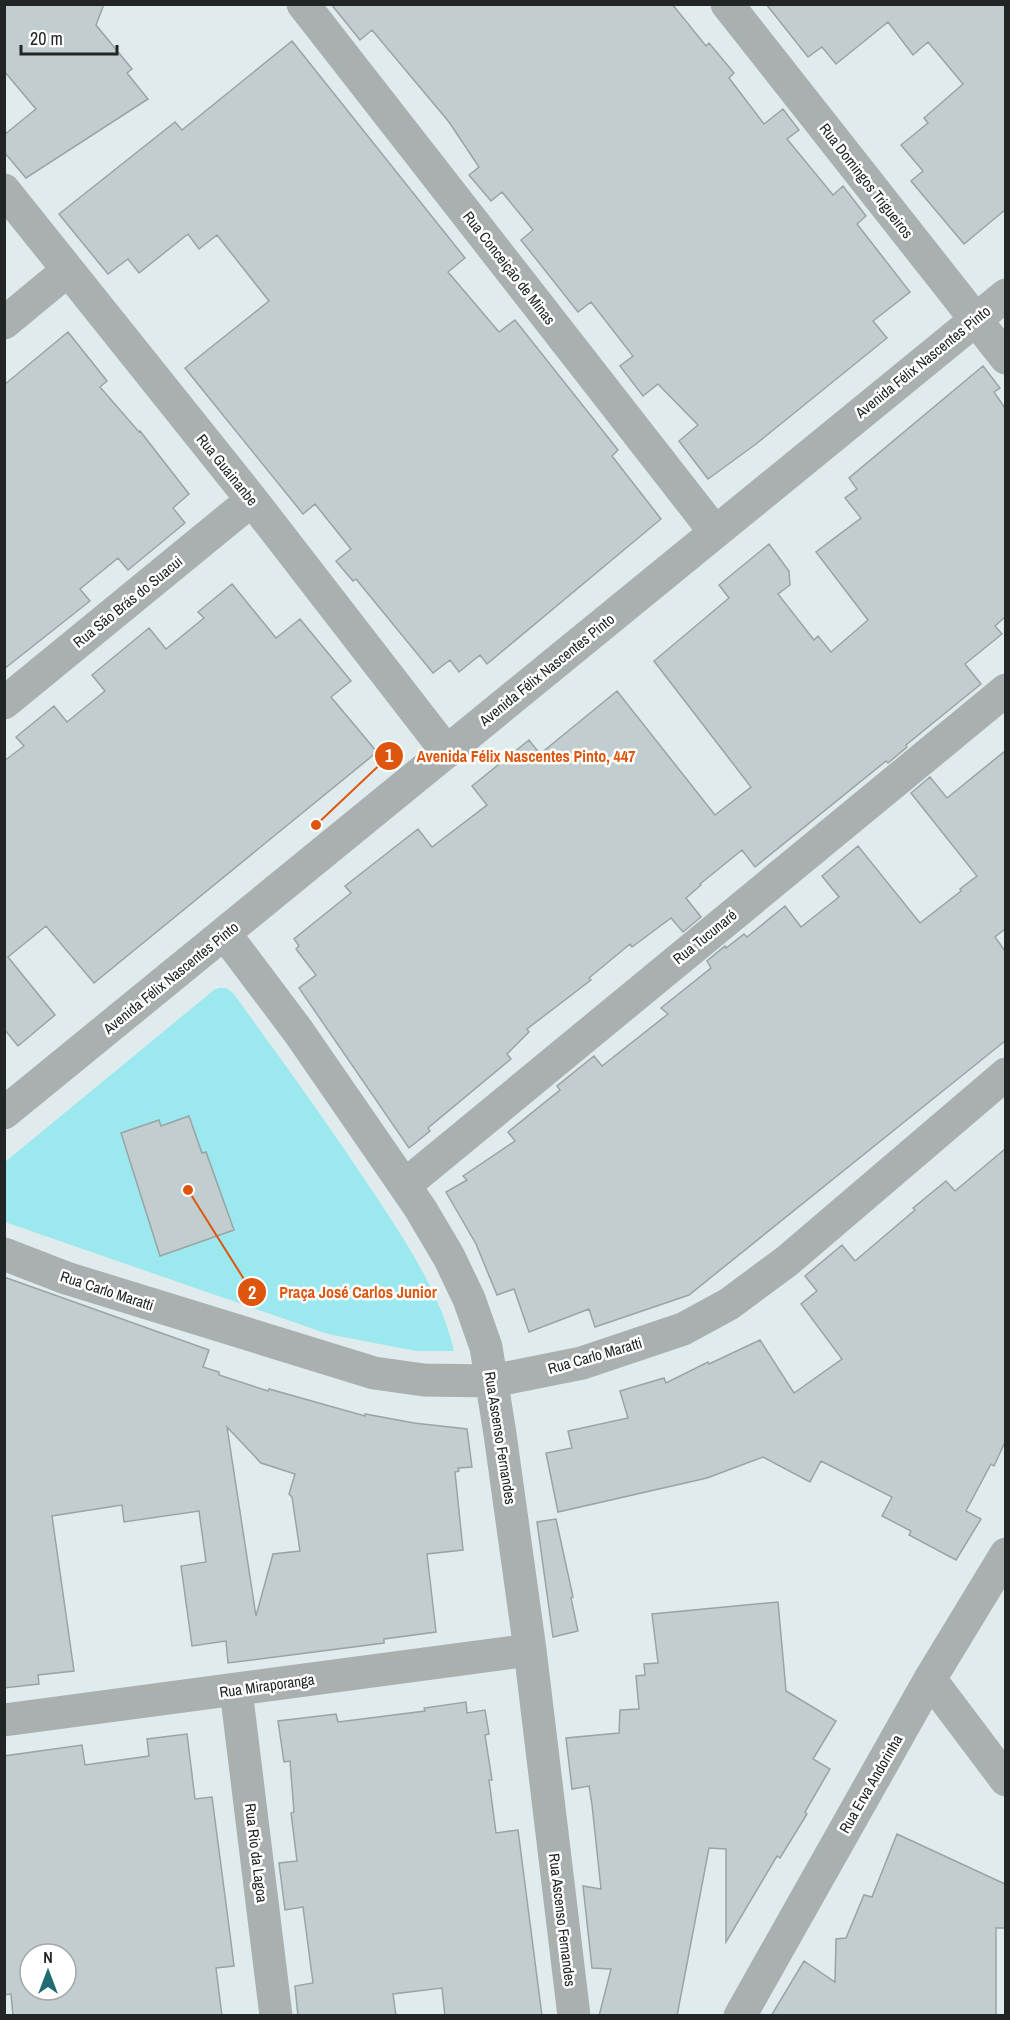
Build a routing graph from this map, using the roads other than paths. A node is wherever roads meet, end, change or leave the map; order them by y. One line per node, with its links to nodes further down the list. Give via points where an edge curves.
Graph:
1 (303, 4): 10 (street, Rua Conceição de Minas)
2 (727, 4): 6 (street, Rua Domingos Trigueiros)
3 (4, 190): 4 (street, Rua Guainanbe)
4 (67, 271): 7 (street); 9 (street, Rua Guainanbe)
5 (1005, 295): 6 (street, Avenida Félix Nascentes Pinto)
6 (975, 320): 8 (street, Rua Domingos Trigueiros); 10 (street, Avenida Félix Nascentes Pinto)
7 (4, 323)
8 (1005, 358)
9 (252, 500): 12 (street, Rua São Brás do Suacui); 13 (street, Rua Guainanbe)
10 (715, 532): 13 (street, Avenida Félix Nascentes Pinto)
11 (1005, 690): 17 (street, Rua Tucunaré)
12 (4, 703)
13 (447, 752): 14 (street, Avenida Félix Nascentes Pinto)
14 (225, 934): 16 (street, Avenida Félix Nascentes Pinto); 17 (street, Rua Ascenso Fernandes)
15 (1005, 1074): 19 (street, Rua Carlo Maratti, via 787,1261 729,1304 683,1329 582,1364)
16 (4, 1113)
17 (405, 1185): 19 (street, Rua Ascenso Fernandes, via 449,1257 469,1299 486,1347)
18 (4, 1254): 19 (street, Rua Carlo Maratti, via 66,1278 375,1373 424,1380)
19 (492, 1381): 21 (street, Rua Ascenso Fernandes)
20 (1005, 1554): 22 (street, Rua Erva Andorinha)
21 (530, 1650): 23 (street, Rua Miraporanga); 27 (street, Rua Ascenso Fernandes)
22 (930, 1679): 25 (street); 28 (street, Rua Erva Andorinha)
23 (236, 1690): 24 (street, Rua Miraporanga); 26 (street, Rua Rio da Lagoa)
24 (4, 1720)
25 (1005, 1780)
26 (276, 2016)
27 (574, 2016)
28 (740, 2016)

